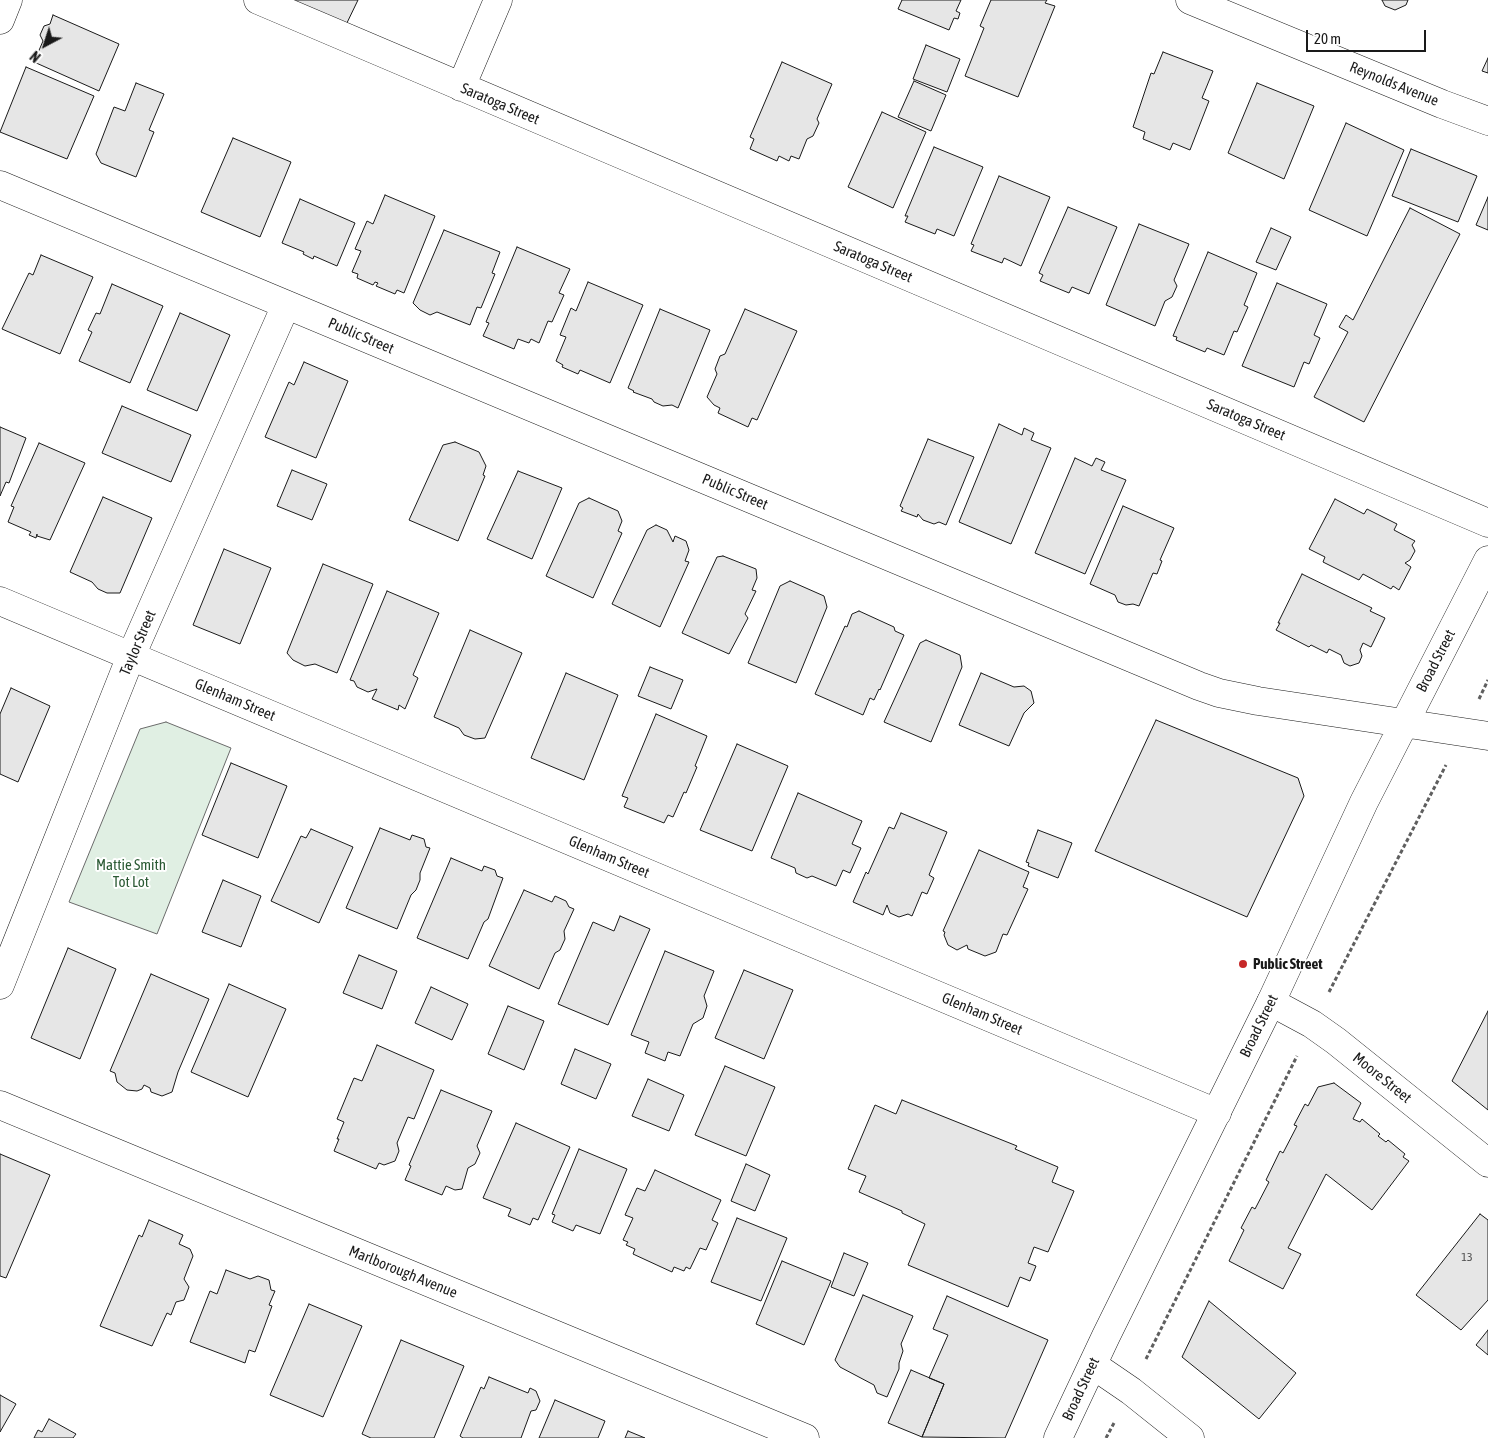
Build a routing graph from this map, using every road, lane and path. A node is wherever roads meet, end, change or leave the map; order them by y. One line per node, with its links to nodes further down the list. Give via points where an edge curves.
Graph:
1 (8, 0): 5 (street)
2 (258, 0): 6 (street, Saratoga Street)
3 (498, 0): 6 (street)
4 (1190, 0): 7 (street, Reynolds Avenue)
5 (0, 20)
6 (461, 87): 10 (street, Saratoga Street)
7 (1488, 121)
8 (0, 185): 9 (street, Public Street)
9 (286, 305): 13 (street, Taylor Street); 14 (street, Public Street, via 1199,686 1258,701)
10 (1488, 523)
11 (1488, 560): 14 (street, Broad Street)
12 (0, 601): 13 (street, Glenham Street)
13 (132, 656): 16 (street, Taylor Street); 19 (street, Glenham Street)
14 (1404, 724): 15 (street, Public Street); 17 (street, Broad Street)
15 (1488, 736)
16 (0, 985)
17 (1271, 1002): 19 (street, Broad Street); 20 (street, Moore Street, via 1336,1041)
18 (0, 1105): 22 (street, Marlborough Avenue)
19 (1217, 1113): 21 (street, Broad Street)
20 (1488, 1162)
21 (1093, 1365): 23 (street, Broad Street); 24 (street)
22 (805, 1438)
23 (1058, 1438)
24 (1190, 1438)

